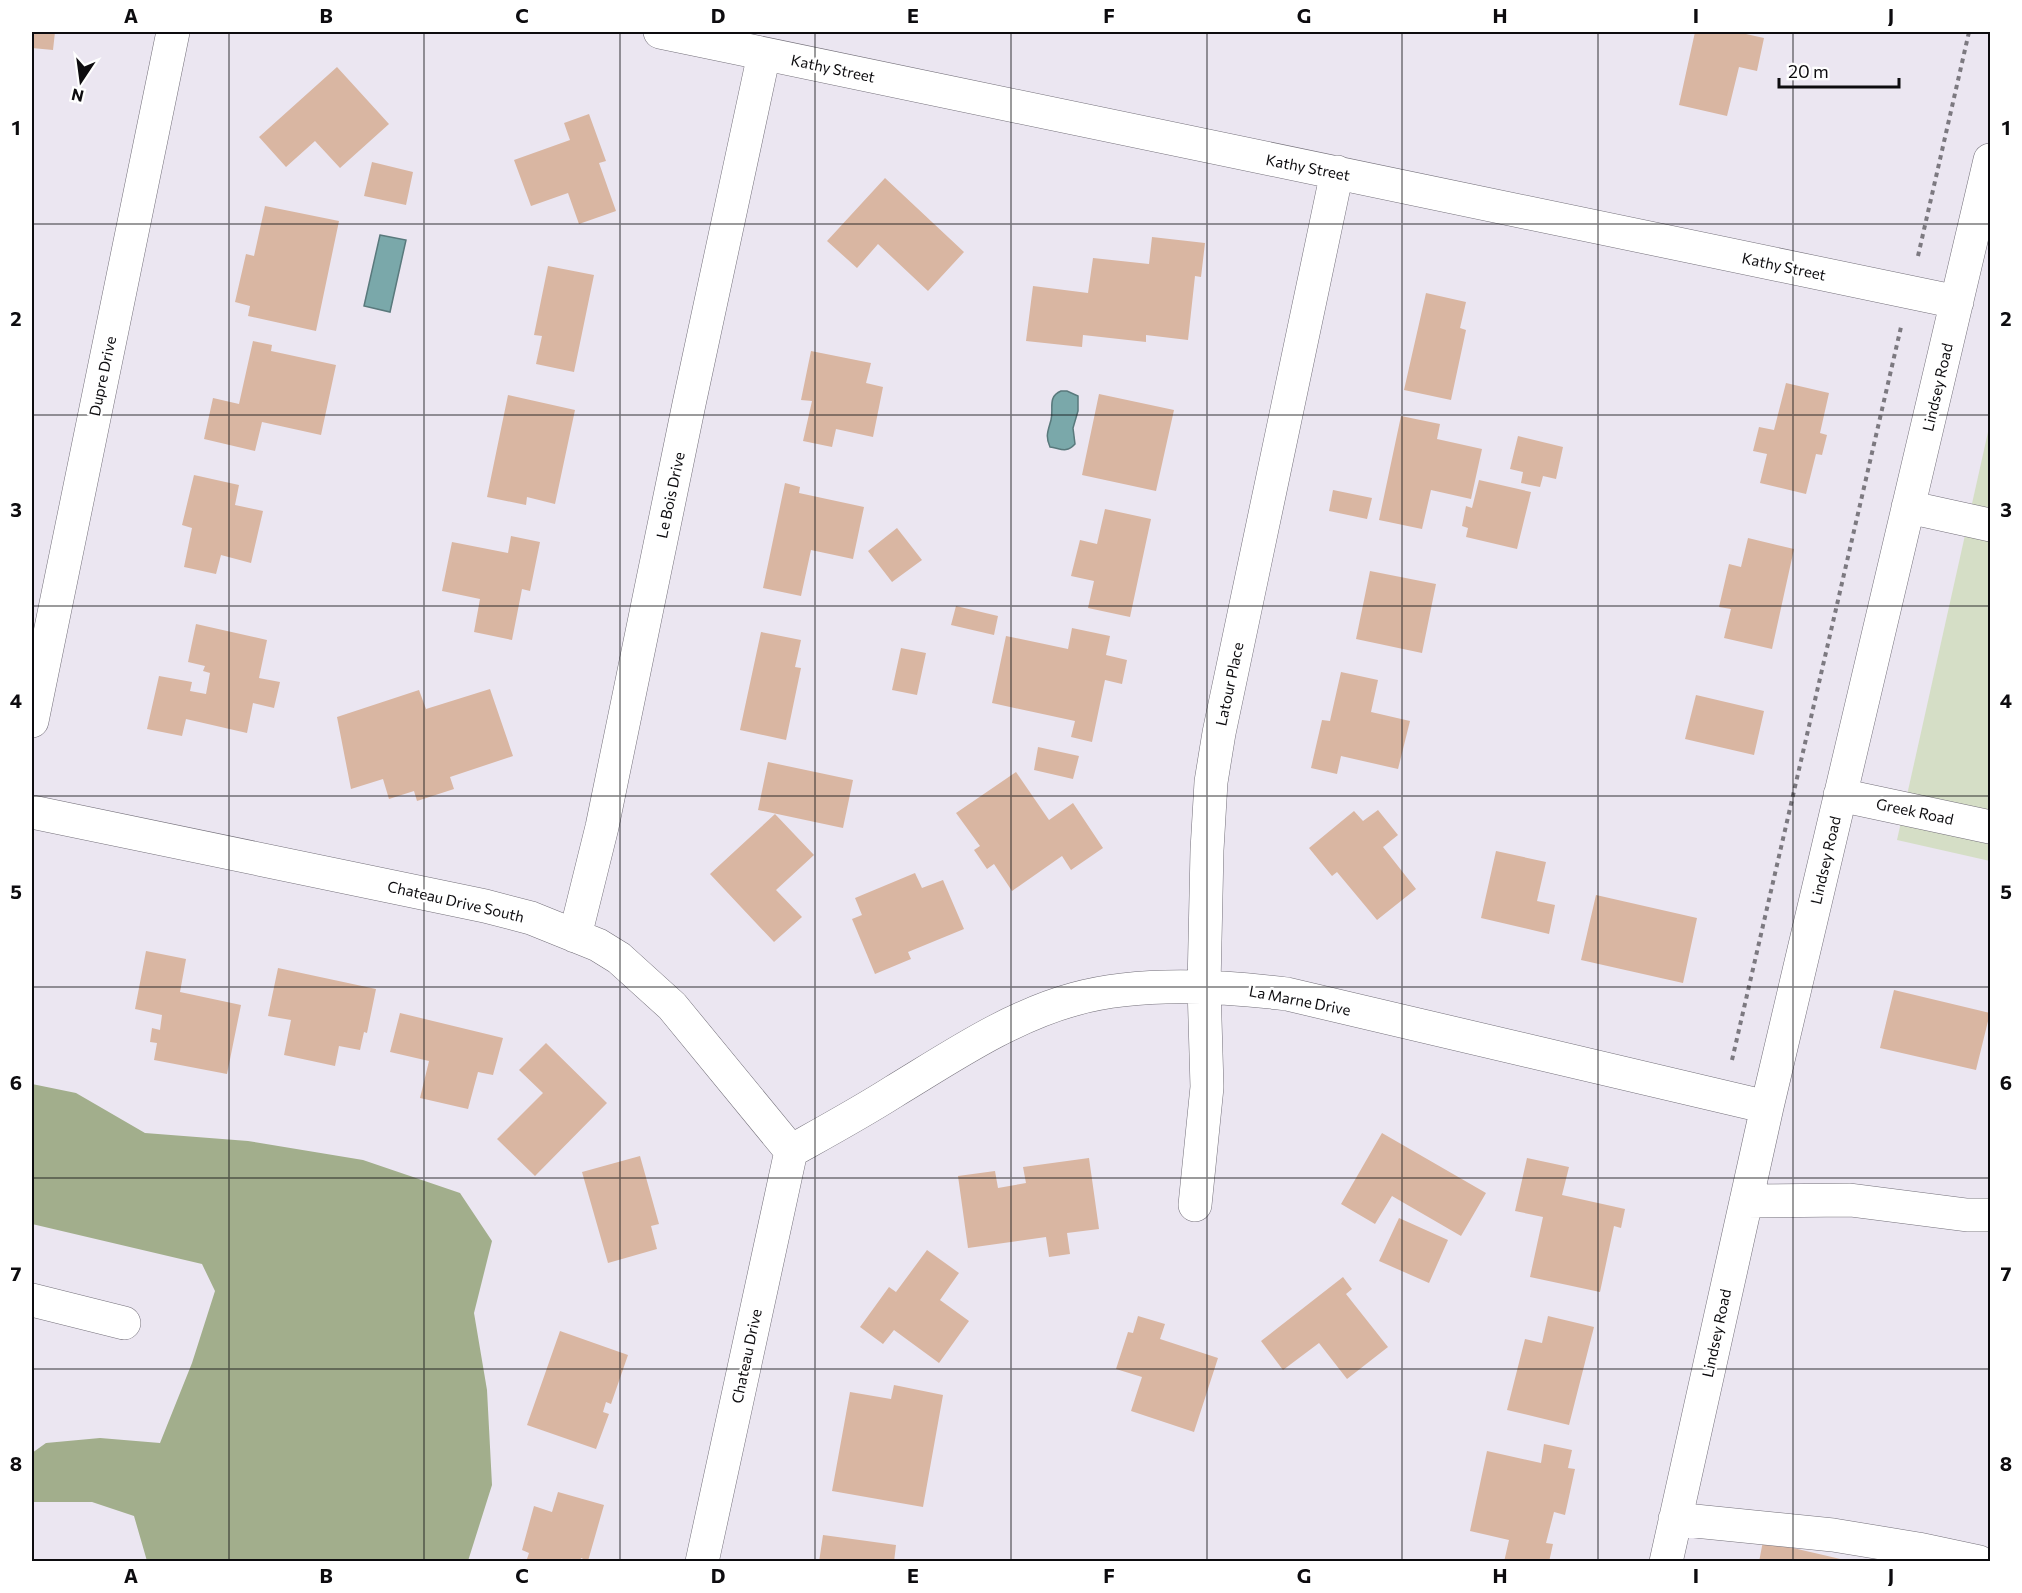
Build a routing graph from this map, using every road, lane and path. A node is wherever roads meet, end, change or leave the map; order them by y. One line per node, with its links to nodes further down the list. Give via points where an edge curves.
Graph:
1 (172, 32): 11 (street, Dupre Drive)
2 (660, 32): 4 (street, Kathy Street)
3 (1969, 32): 7 (path)
4 (764, 54): 6 (street, Kathy Street); 15 (street, Le Bois Drive, via 602,827)
5 (1990, 160): 8 (street, Lindsey Road)
6 (1337, 172): 7 (street, Kathy Street); 16 (street, Latour Place, via 1219,733 1211,782)
7 (1909, 293): 8 (street, Kathy Street); 17 (path)
8 (1956, 302): 9 (street, Lindsey Road)
9 (1908, 507): 10 (street); 12 (street, Lindsey Road)
10 (1990, 525)
11 (32, 721)
12 (1840, 795): 14 (street, Greek Road); 18 (street, Lindsey Road)
13 (32, 812): 15 (street, Chateau Drive South, via 484,906 531,918)
14 (1990, 827)
15 (575, 936): 19 (street, Chateau Drive South, via 619,958 672,1006)
16 (1204, 986): 17 (street, La Marne Drive, via 1287,994); 19 (street, La Marne Drive, via 1127,990 1075,999 1028,1017 967,1046); 21 (street, Latour Place, via 1207,1087)
17 (1725, 1097): 18 (street, La Marne Drive)
18 (1767, 1107): 20 (street, Lindsey Road)
19 (791, 1151): 26 (street, Chateau Drive)
20 (1746, 1201): 22 (street, via 1850,1200); 25 (street, Lindsey Road)
21 (1195, 1205)
22 (1990, 1215)
23 (32, 1300): 24 (street)
24 (124, 1323)
25 (1675, 1519): 27 (street, Lindsey Road); 28 (street, via 1833,1535)
26 (702, 1562)
27 (1666, 1562)
28 (1979, 1562)

